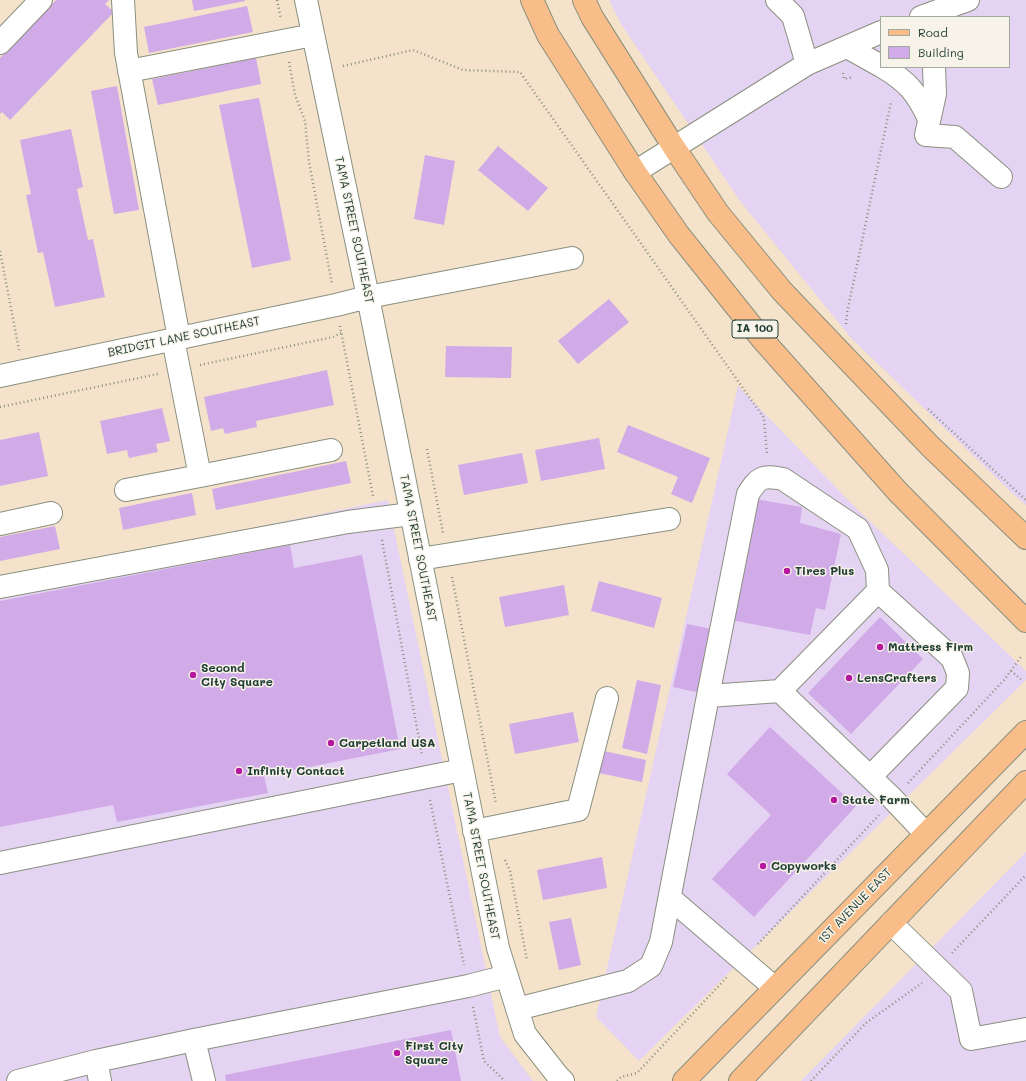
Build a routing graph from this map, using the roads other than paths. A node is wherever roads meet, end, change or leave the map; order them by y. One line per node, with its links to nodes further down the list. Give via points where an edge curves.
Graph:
1 (41, 0): 11 (street)
2 (123, 0): 17 (street)
3 (306, 0): 10 (street, TAMA STREET SOUTHEAST)
4 (532, 0): 20 (main road, IA 100, via 548,35)
5 (584, 0): 19 (main road, via 592,17)
6 (778, 0): 13 (street, via 793,16)
7 (968, 0): 8 (street)
8 (921, 12)
9 (880, 32): 12 (street)
10 (313, 35): 17 (street); 23 (street, TAMA STREET SOUTHEAST)
11 (0, 42)
12 (847, 47): 13 (street); 14 (street)
13 (807, 64): 19 (street)
14 (880, 66)
15 (884, 68): 18 (street, via 912,88)
16 (934, 68): 18 (street, via 935,94)
17 (129, 71): 24 (street)
18 (929, 119): 21 (street, via 926,135 955,137)
19 (675, 149): 20 (street); 33 (main road, via 718,213 782,291 930,446)
20 (635, 172): 37 (main road, IA 100, via 679,235 762,339 898,492)
21 (1001, 177)
22 (572, 258): 23 (street, BRIDGIT LANE SOUTHEAST)
23 (368, 297): 24 (street, BRIDGIT LANE SOUTHEAST); 30 (street, TAMA STREET SOUTHEAST)
24 (176, 339): 25 (street, BRIDGIT LANE SOUTHEAST); 27 (street)
25 (0, 376)
26 (331, 450): 27 (street)
27 (200, 476): 28 (street)
28 (126, 490)
29 (51, 513): 32 (street)
30 (411, 514): 34 (street, TAMA STREET SOUTHEAST); 35 (street, via 340,523)
31 (669, 519): 34 (street)
32 (0, 524)
33 (1026, 538)
34 (420, 558): 42 (street, TAMA STREET SOUTHEAST)
35 (0, 587)
36 (878, 591): 38 (street); 39 (street, via 877,570 858,529 783,479 769,476 757,481 748,494); 43 (street, via 952,658 958,673 957,688)
37 (1026, 621)
38 (780, 691): 39 (street); 43 (street)
39 (708, 696): 48 (street)
40 (607, 698): 45 (street, via 578,810)
41 (1026, 732): 46 (main road, 1ST AVENUE EAST)
42 (462, 770): 45 (street, TAMA STREET SOUTHEAST); 47 (street)
43 (870, 777): 46 (street)
44 (1026, 782): 49 (main road)
45 (474, 831): 50 (street, TAMA STREET SOUTHEAST, via 498,948)
46 (926, 834): 51 (main road, 1ST AVENUE EAST)
47 (0, 863)
48 (670, 898): 51 (street); 52 (street, via 661,942 651,966 628,981)
49 (891, 923): 53 (street, via 961,991 971,1039); 60 (main road)
50 (507, 976): 52 (street, TAMA STREET SOUTHEAST); 54 (street)
51 (775, 988): 59 (main road, 1ST AVENUE EAST)
52 (517, 1009): 58 (street, TAMA STREET SOUTHEAST, via 525,1034)
53 (1020, 1024)
54 (194, 1040): 55 (street); 57 (street)
55 (98, 1071): 56 (street)
56 (18, 1081)
57 (204, 1081)
58 (563, 1081)
59 (684, 1081)
60 (740, 1081)

